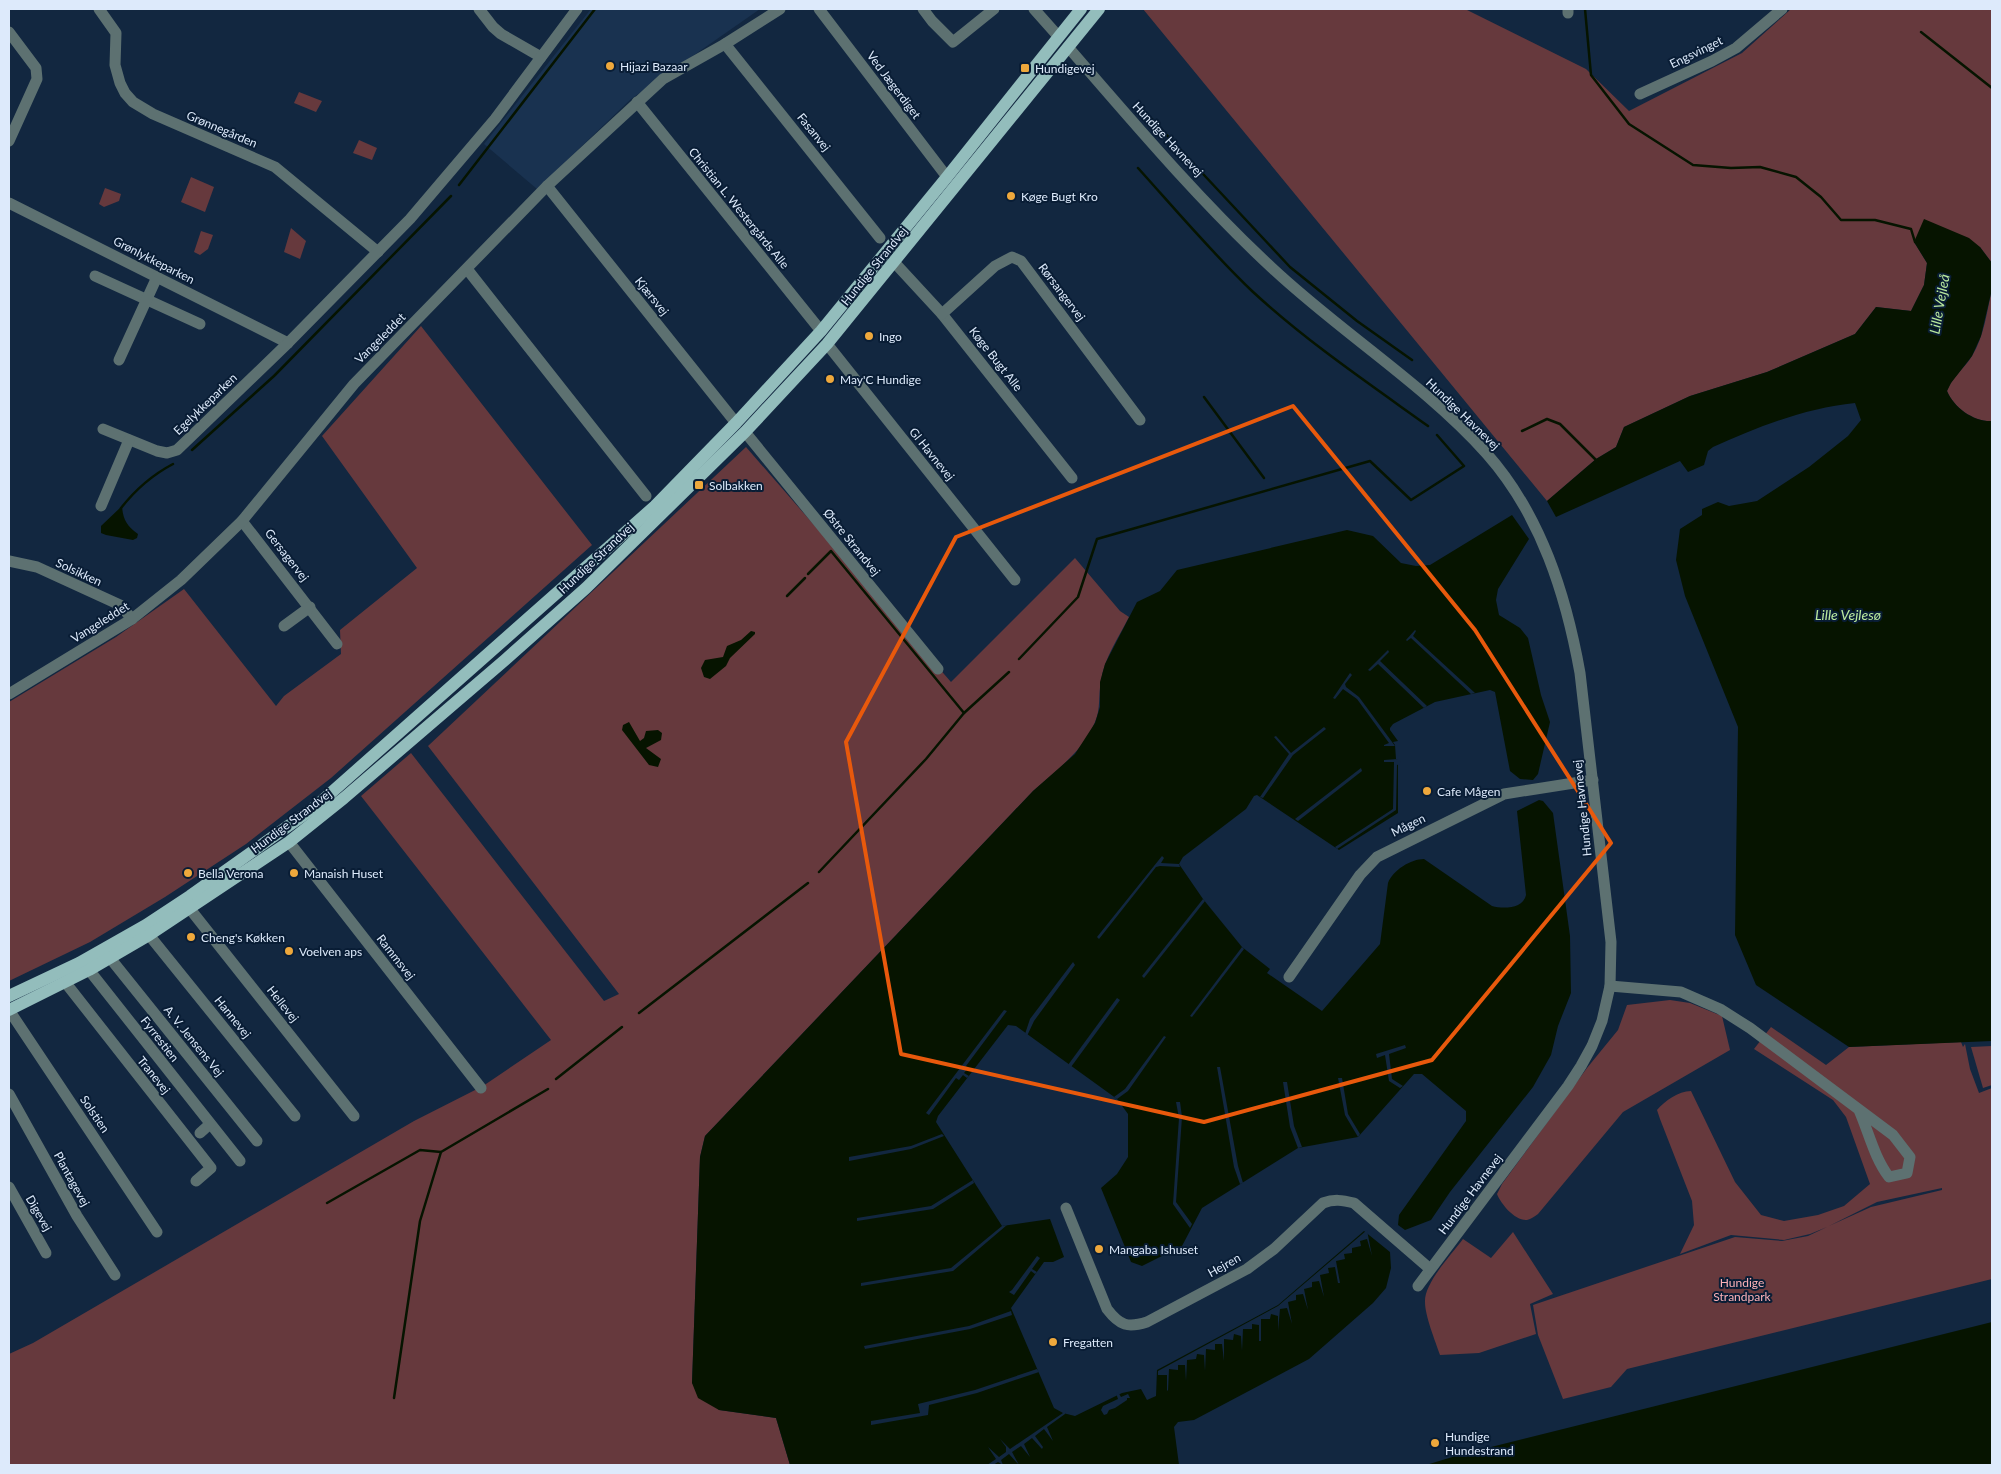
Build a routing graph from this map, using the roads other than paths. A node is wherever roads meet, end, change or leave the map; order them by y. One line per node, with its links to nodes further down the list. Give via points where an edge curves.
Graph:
1 (99, 9): 24 (street, Grønnegården, via 116,33 118,74 125,93 133,102 153,114 275,167)
2 (479, 9): 16 (street, via 502,34)
3 (577, 9): 16 (street)
4 (780, 9): 14 (street, Vangeleddet)
5 (820, 9): 20 (street, Ved Jægerdiget)
6 (923, 9): 7 (street, via 953,42)
7 (994, 9)
8 (1034, 9): 13 (street)
9 (1081, 9): 13 (main road, Hundige Strandvej)
10 (1099, 9): 15 (main road, Hundige Strandvej)
11 (1782, 9): 17 (street, Engsvinget, via 1736,48)
12 (9, 32): 19 (street, via 36,68 37,79)
13 (1058, 36): 15 (main road); 20 (main road, Hundige Strandvej)
14 (726, 44): 18 (street, Vangeleddet, via 663,79); 23 (street, Fasanvej)
15 (1068, 47): 25 (main road, Hundige Strandvej); 52 (street, Hundige Havnevej, via 1134,125 1271,267 1434,402 1487,455 1507,481 1540,536 1572,632)
16 (541, 57): 24 (street, via 495,119)
17 (1640, 94)
18 (638, 102): 21 (street, Vangeleddet); 32 (street, Christian L. Westergårds Alle)
19 (9, 142)
20 (947, 177): 32 (main road, Hundige Strandvej)
21 (546, 186): 26 (street, Vangeleddet); 37 (street, Kjærsvej)
22 (9, 203): 28 (street, Grønlykkeparken)
23 (880, 238)
24 (378, 252): 33 (street)
25 (894, 262): 30 (street, Køge Bugt Alle); 34 (main road, Hundige Strandvej)
26 (467, 269): 41 (street); 43 (street, Vangeleddet, via 354,384)
27 (95, 276): 29 (street)
28 (157, 277): 29 (street); 33 (street, Grønlykkeparken)
29 (147, 300): 31 (street); 35 (street)
30 (942, 314): 36 (street, Rørsangervej, via 994,266 1012,257 1021,261); 40 (street, Køge Bugt Alle)
31 (200, 324)
32 (821, 331): 37 (main road, Hundige Strandvej)
33 (288, 343): 39 (street, Egelykkeparken, via 178,450 157,451)
34 (827, 344): 37 (main road, Hundige Strandvej); 45 (street, Gl Havnevej)
35 (119, 360)
36 (1140, 420)
37 (741, 427): 50 (street, Østre Strandvej); 53 (main road, Hundige Strandvej, via 672,505 566,605); 61 (main road, Hundige Strandvej, via 315,807 146,925 79,963)
38 (103, 429): 39 (street, Egelykkeparken)
39 (129, 440): 42 (street)
40 (1072, 478)
41 (646, 496)
42 (101, 506)
43 (242, 521): 46 (street, Gersagervej); 47 (street, Vangeleddet, via 181,580)
44 (9, 561): 47 (street, Solsikken, via 37,567 120,606)
45 (1015, 580)
46 (310, 607): 48 (street); 49 (street, Gersagervej)
47 (132, 619): 51 (street, Vangeleddet)
48 (284, 626)
49 (337, 644)
50 (938, 669)
51 (9, 694)
52 (1593, 780): 58 (street, Mågen, via 1504,794 1377,857 1360,874); 60 (street, Hundige Havnevej, via 1611,942)
53 (289, 842): 54 (main road, Hundige Strandvej); 63 (street, Rammsvej)
54 (190, 910): 55 (main road, Hundige Strandvej); 67 (street, Hellevej)
55 (149, 935): 56 (main road, Hundige Strandvej); 66 (street, Hannevej)
56 (110, 958): 57 (main road, Hundige Strandvej); 70 (street, A. V. Jensens Vej)
57 (89, 970): 59 (main road, Hundige Strandvej); 68 (street, Fyrrestien)
58 (1289, 977)
59 (64, 982): 62 (main road, Hundige Strandvej); 72 (street, Tranevej, via 211,1168)
60 (1610, 986): 65 (street, via 1681,992 1720,1009); 77 (street, Hundige Havnevej, via 1602,1021 1581,1066)
61 (9, 996)
62 (9, 1010): 75 (street, Solstien)
63 (481, 1088)
64 (9, 1094): 78 (street, Plantagevej, via 77,1216)
65 (1860, 1110): 65 (street, via 1893,1135 1910,1156 1907,1173 1889,1177 1879,1163)
66 (295, 1116)
67 (354, 1116)
68 (210, 1124): 69 (street); 71 (street, Fyrrestien)
69 (200, 1133)
70 (257, 1141)
71 (240, 1161)
72 (196, 1181)
73 (9, 1187): 76 (street, Digevej)
74 (1066, 1208): 77 (street, Hejren, via 1107,1309 1124,1324 1136,1326 1148,1322 1247,1269 1274,1249 1323,1203 1331,1200 1354,1203)
75 (157, 1232)
76 (46, 1253)
77 (1430, 1269): 79 (street, Hundige Havnevej)
78 (115, 1275)
79 (1418, 1286)

